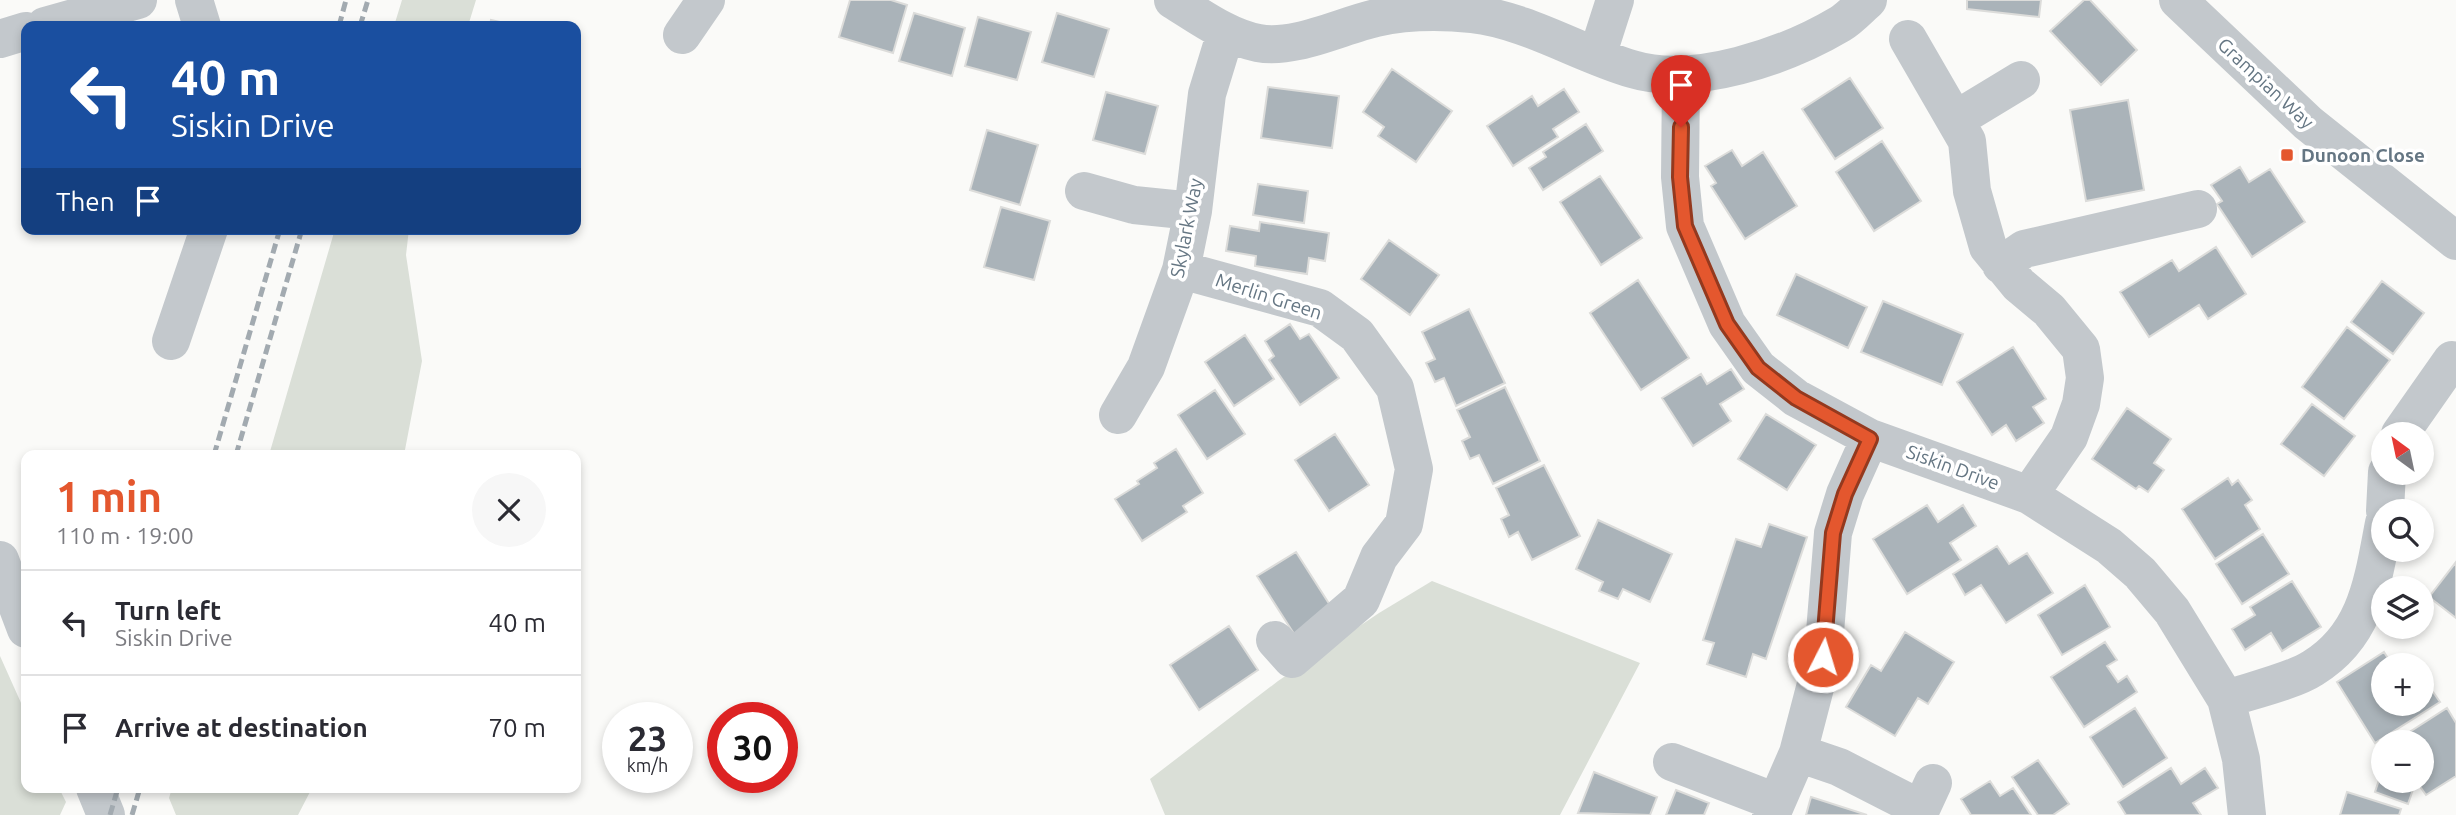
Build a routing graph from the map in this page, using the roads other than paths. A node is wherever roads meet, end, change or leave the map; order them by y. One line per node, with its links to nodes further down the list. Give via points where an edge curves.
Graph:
1 (138, 0): 7 (street)
2 (194, 0): 8 (street)
3 (1172, 0): 9 (street)
4 (1615, 0): 13 (street)
5 (1868, 0): 14 (street, via 1841,23 1769,58)
6 (2179, 0): 21 (street, Grampian Way, via 2308,123)
7 (63, 21)
8 (200, 21)
9 (1226, 32): 13 (street, via 1258,43 1289,43 1378,18 1420,12 1474,14 1532,30); 19 (street, Skylark Way, via 1207,94)
10 (21, 33): 11 (street)
11 (0, 39)
12 (1908, 39): 16 (street)
13 (1597, 56): 14 (street, via 1634,70)
14 (1681, 77): 28 (street, Siskin Drive, via 1680,177 1685,226 1727,324 1758,368 1786,391)
15 (2021, 80): 16 (street)
16 (1955, 120): 22 (street, via 1968,141 1972,191 1988,247)
17 (1084, 191): 19 (street, via 1134,205)
18 (2198, 209): 22 (street, via 2024,249)
19 (1193, 211): 23 (street, Skylark Way)
20 (207, 235): 24 (street)
21 (2456, 241)
22 (2001, 265): 29 (street, via 2068,330 2081,349 2085,378 2069,437)
23 (1181, 270): 26 (street, Skylark Way, via 1146,367); 33 (street, Merlin Green, via 1320,308 1357,335 1395,388 1414,470 1404,524 1379,557 1361,600 1292,659)
24 (171, 341)
25 (2452, 360): 27 (street)
26 (1118, 415)
27 (2408, 422)
28 (1870, 439): 29 (street, Siskin Drive); 35 (street, via 1833,533 1823,657)
29 (2029, 495): 34 (street, Siskin Drive, via 2109,546 2140,573 2172,611)
30 (0, 560): 32 (street)
31 (2377, 562): 34 (street, via 2359,621 2339,647 2312,669)
32 (21, 616)
33 (1275, 640)
34 (2226, 699): 41 (street, Siskin Drive, via 2241,760)
35 (1798, 752): 38 (street); 39 (street)
36 (1672, 762): 39 (street)
37 (96, 793): 40 (street)
38 (1925, 802)
39 (1774, 808)
40 (106, 815)
41 (2247, 815)

